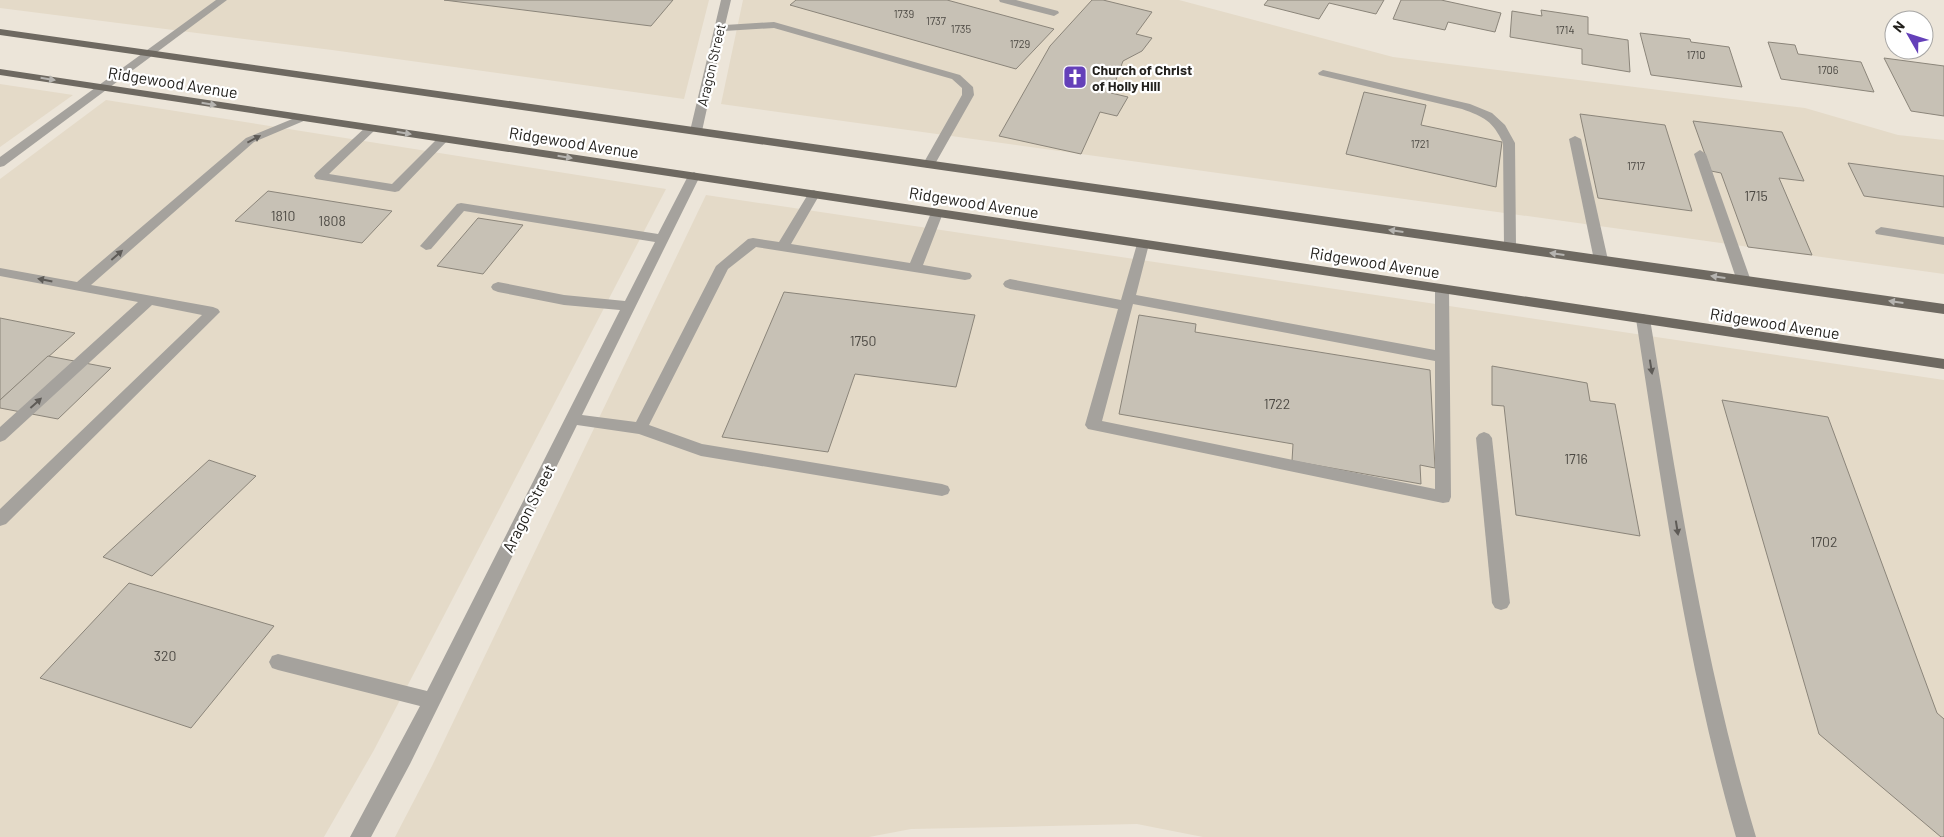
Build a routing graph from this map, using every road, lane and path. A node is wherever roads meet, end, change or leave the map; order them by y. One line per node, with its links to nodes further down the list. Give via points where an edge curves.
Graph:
1 (222, 0): 7 (street)
2 (726, 0): 5 (street, Aragon Street)
3 (1004, 0): 4 (street)
4 (1054, 13)
5 (720, 28): 13 (street, Aragon Street); 18 (street, via 774,25 956,77 968,86 968,95)
6 (0, 32): 7 (main road, Ridgewood Avenue)
7 (150, 53): 10 (street); 13 (main road, Ridgewood Avenue)
8 (0, 72): 10 (main road, Ridgewood Avenue, one-way to 10)
9 (1323, 73): 28 (street, via 1466,106 1488,115 1501,127 1509,143)
10 (103, 88): 11 (main road, Ridgewood Avenue, one-way to 11); 17 (street)
11 (302, 118): 12 (main road, Ridgewood Avenue); 35 (street, one-way to 11, via 250,140)
12 (371, 128): 14 (main road, Ridgewood Avenue, one-way to 14); 14 (street, via 320,176 395,188)
13 (696, 131): 18 (main road, Ridgewood Avenue)
14 (443, 139): 19 (main road, Ridgewood Avenue, one-way to 19)
15 (1575, 139): 29 (street)
16 (1700, 154): 33 (street)
17 (0, 163)
18 (929, 164): 28 (main road, Ridgewood Avenue, one-way to 18)
19 (694, 176): 20 (main road, Ridgewood Avenue); 23 (street, Aragon Street)
20 (814, 194): 21 (main road, Ridgewood Avenue); 27 (street)
21 (937, 213): 25 (main road, Ridgewood Avenue); 30 (street)
22 (1881, 231): 24 (street)
23 (663, 239): 26 (street, via 461,207); 40 (street, Aragon Street)
24 (1944, 241)
25 (1142, 244): 37 (main road, Ridgewood Avenue); 39 (street)
26 (426, 246)
27 (783, 247): 30 (street); 46 (street, via 753,242 723,266)
28 (1510, 247): 29 (main road, Ridgewood Avenue, one-way to 28)
29 (1601, 260): 33 (main road, Ridgewood Avenue, one-way to 29)
30 (915, 268): 32 (street)
31 (0, 272): 35 (street, one-way to 31)
32 (965, 276)
33 (1744, 281): 41 (main road, Ridgewood Avenue, one-way to 33)
34 (1010, 284): 39 (street)
35 (80, 287): 38 (street)
36 (498, 287): 40 (street, via 564,300)
37 (1442, 289): 42 (main road, Ridgewood Avenue); 43 (street)
38 (149, 300): 47 (street, one-way to 38); 50 (street, via 213,312)
39 (1126, 302): 43 (street); 43 (street, via 1093,425 1443,497)
40 (629, 306): 45 (street, Aragon Street)
41 (1944, 309)
42 (1643, 319): 44 (main road, Ridgewood Avenue); 55 (street, one-way to 55, via 1695,640)
43 (1443, 358)
44 (1944, 364)
45 (573, 419): 46 (street); 53 (street, Aragon Street)
46 (640, 428): 49 (street, via 701,450)
47 (0, 436)
48 (1484, 438): 51 (street)
49 (942, 490)
50 (0, 519)
51 (1501, 603)
52 (278, 662): 53 (street)
53 (432, 700): 54 (street, Aragon Street)
54 (360, 837)
55 (1746, 837)

